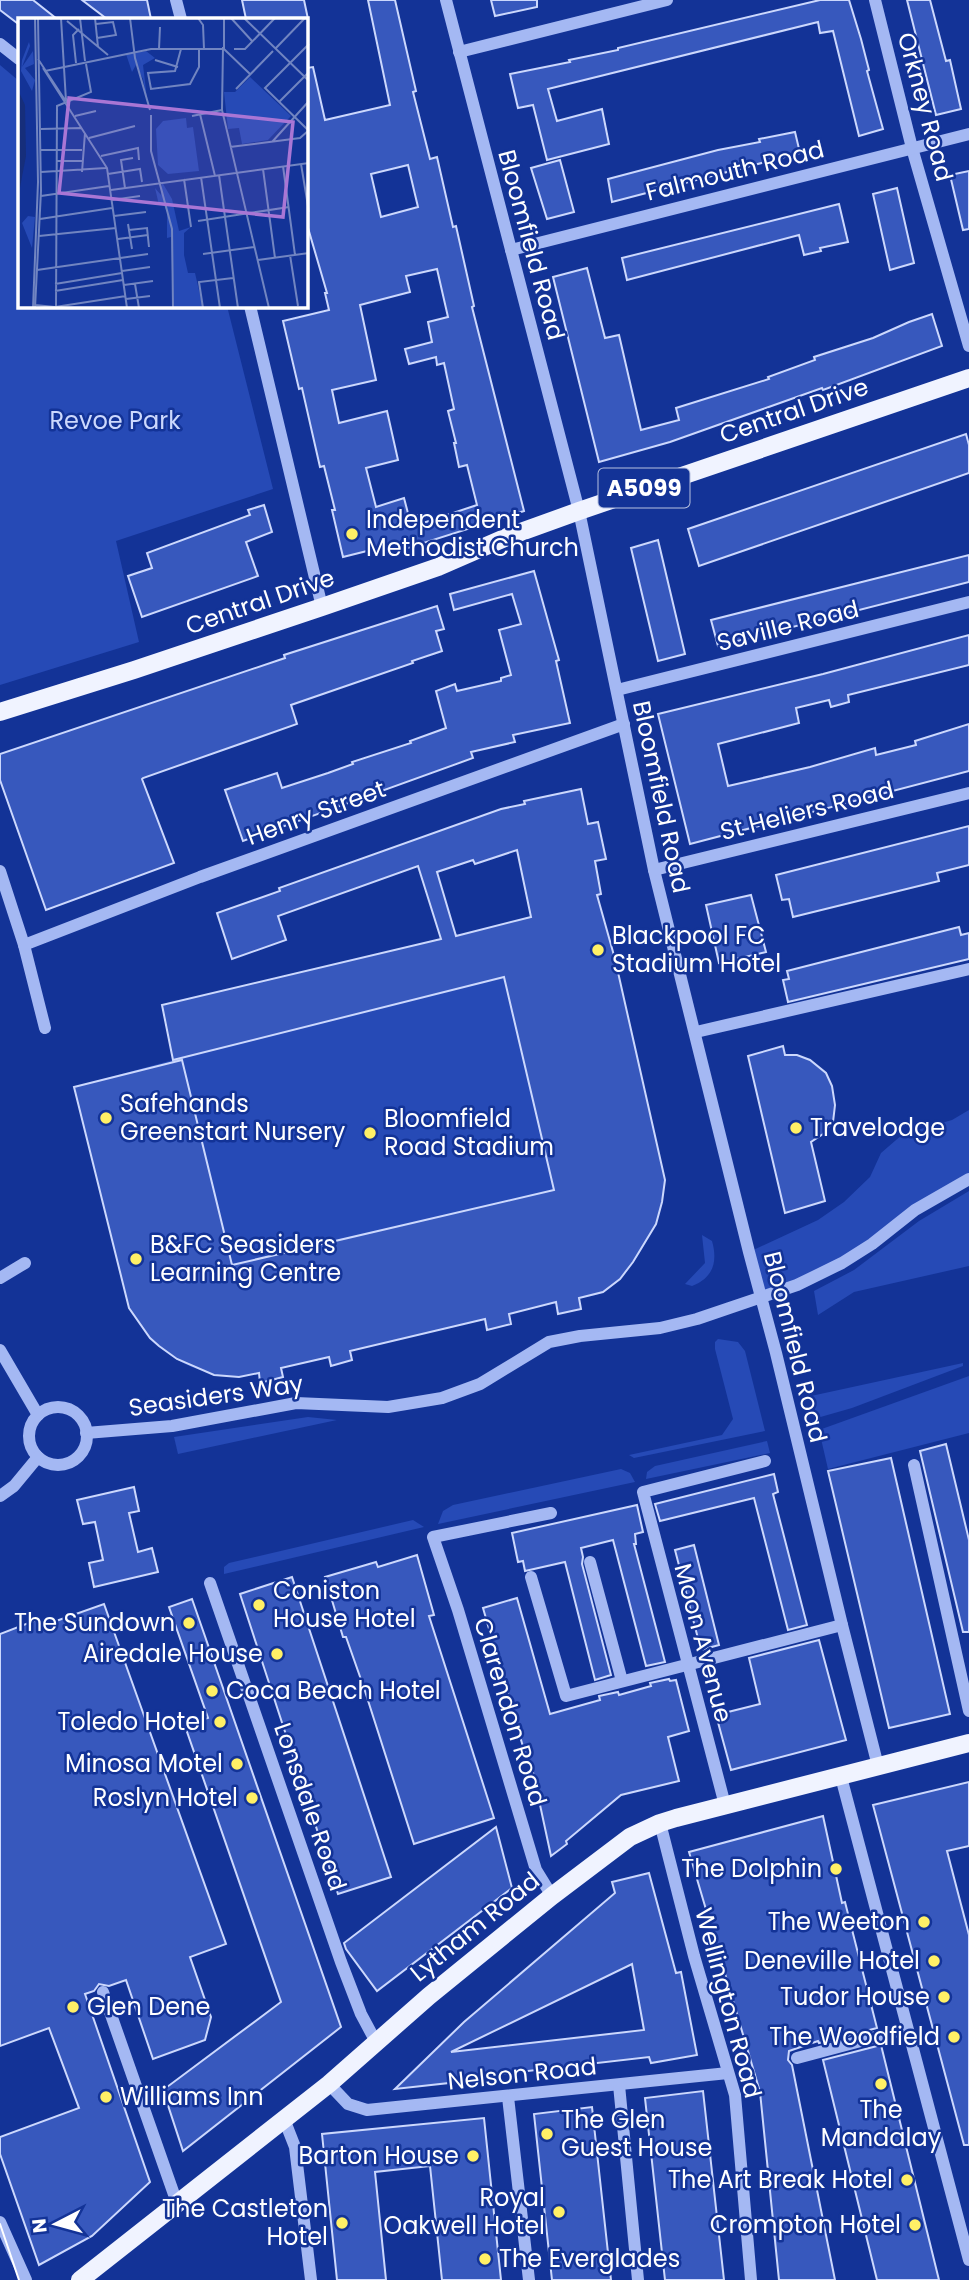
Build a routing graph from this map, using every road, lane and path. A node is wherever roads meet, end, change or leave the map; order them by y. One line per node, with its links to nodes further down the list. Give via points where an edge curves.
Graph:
1 (176, 0): 5 (street)
2 (446, 0): 7 (street, Bloomfield Road)
3 (667, 0): 7 (street)
4 (875, 0): 10 (street, Orkney Road)
5 (181, 18)
6 (0, 44): 8 (street)
7 (459, 52): 11 (street, Bloomfield Road)
8 (18, 58)
9 (969, 134): 10 (street, Falmouth Road)
10 (912, 148): 11 (street, Falmouth Road); 13 (street, Orkney Road)
11 (511, 250): 15 (street, Bloomfield Road)
12 (250, 308): 17 (street)
13 (969, 346)
14 (969, 378): 15 (main road, Central Drive / A5099)
15 (579, 510): 17 (main road, Central Drive / A5099, via 438,567); 18 (street, Bloomfield Road)
16 (969, 603): 18 (street, Saville Road)
17 (322, 607): 19 (main road, Central Drive)
18 (617, 690): 20 (street, Bloomfield Road)
19 (0, 712)
20 (624, 724): 22 (street, Bloomfield Road); 24 (street, Henry Street)
21 (969, 793): 22 (street, St Heliers Road)
22 (654, 870): 27 (street, Bloomfield Road)
23 (0, 872): 24 (street)
24 (24, 945): 26 (street)
25 (969, 969): 27 (street)
26 (45, 1028)
27 (696, 1032): 31 (street, Bloomfield Road)
28 (969, 1179): 31 (street, Seasiders Way, via 915,1210 842,1263)
29 (25, 1263): 30 (street)
30 (0, 1278)
31 (762, 1298): 34 (street, Seasiders Way, via 660,1328 549,1342 480,1384 426,1402 365,1407 296,1403 172,1426); 43 (street, Bloomfield Road)
32 (0, 1350): 33 (street)
33 (38, 1415): 34 (street, via 54,1408 72,1411); 35 (street, via 29,1438)
34 (86, 1433): 35 (street, via 76,1459 49,1464)
35 (38, 1457): 38 (street)
36 (765, 1461): 44 (street, Moon Avenue, via 643,1492)
37 (914, 1465): 46 (street)
38 (0, 1496)
39 (551, 1513): 52 (street, Clarendon Road, via 433,1536 536,1870)
40 (590, 1562): 45 (street)
41 (531, 1577): 45 (street, via 566,1696)
42 (210, 1583): 55 (street, Lonsdale Road, via 341,1962)
43 (842, 1625): 44 (street); 48 (street, Bloomfield Road)
44 (687, 1665): 45 (street); 50 (street, Moon Avenue)
45 (622, 1681)
46 (969, 1711)
47 (969, 1743): 48 (main road, Lytham Road)
48 (878, 1766): 49 (main road, Lytham Road)
49 (841, 1777): 50 (main road, Lytham Road); 54 (street)
50 (725, 1805): 51 (main road, Lytham Road)
51 (660, 1823): 52 (main road, Lytham Road, via 630,1837); 57 (street, Wellington Road)
52 (552, 1896): 55 (main road, Lytham Road)
53 (103, 1992): 62 (street)
54 (906, 2029): 56 (street); 64 (street)
55 (376, 2042): 58 (main road, Lytham Road)
56 (797, 2058)
57 (728, 2073): 59 (street, Nelson Road); 70 (street, Wellington Road, via 735,2095)
58 (329, 2084): 60 (street, Nelson Road, via 348,2104 367,2110); 61 (main road, Lytham Road)
59 (619, 2085): 60 (street, Nelson Road); 69 (street)
60 (508, 2096): 68 (street)
61 (284, 2119): 62 (main road, Lytham Road); 67 (street, via 295,2147)
62 (177, 2203): 66 (main road, Lytham Road)
63 (0, 2222): 65 (street)
64 (969, 2260)
65 (26, 2280)
66 (80, 2280)
67 (311, 2280)
68 (528, 2280)
69 (638, 2280)
70 (751, 2280)

